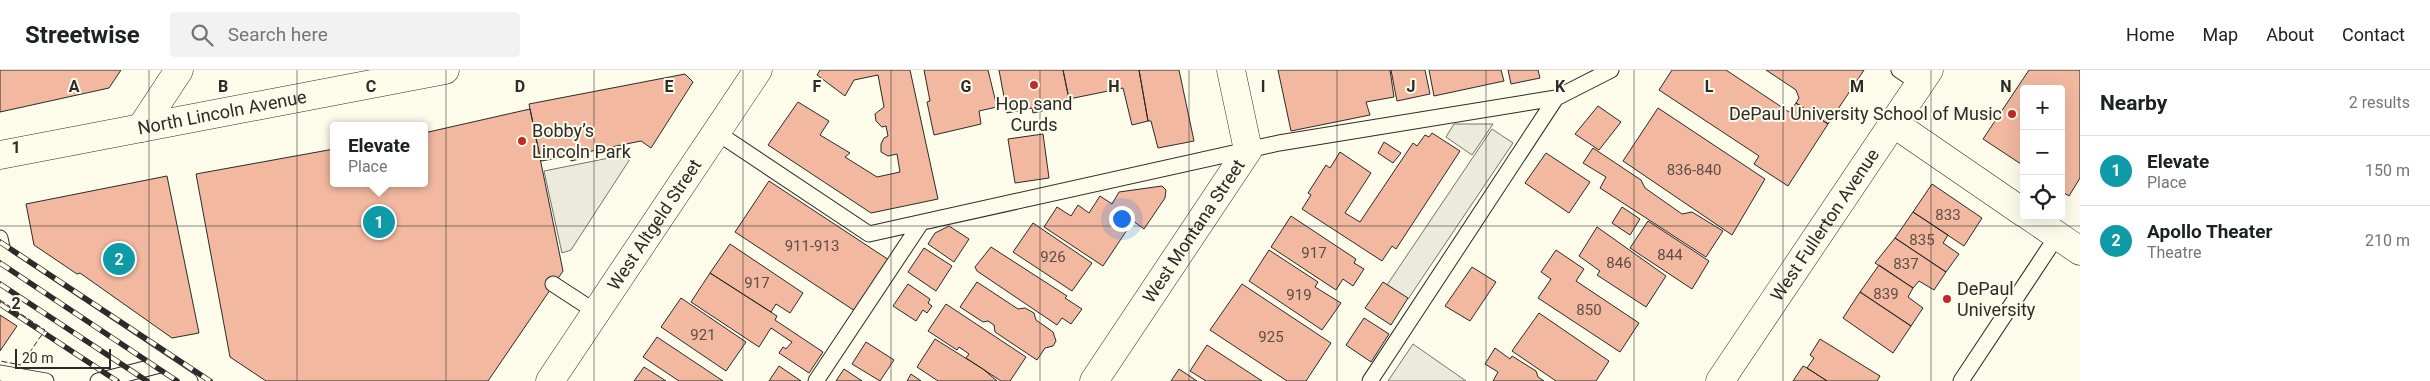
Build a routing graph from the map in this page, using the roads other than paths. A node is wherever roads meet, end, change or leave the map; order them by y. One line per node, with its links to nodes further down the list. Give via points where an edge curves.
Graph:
1 (179, 70): 9 (street)
2 (445, 70): 9 (street, North Lincoln Avenue)
3 (758, 70): 10 (street, West Altgeld Street)
4 (1231, 70): 11 (street, West Montana Street)
5 (1610, 70): 7 (lane)
6 (1916, 75): 8 (street, West Fullerton Avenue)
7 (1556, 98): 11 (lane); 29 (lane)
8 (1893, 123): 13 (street); 30 (street, West Fullerton Avenue)
9 (141, 128): 12 (street, North Lincoln Avenue)
10 (716, 132): 15 (lane, via 869,234); 20 (street, West Altgeld Street)
11 (1248, 150): 15 (lane); 28 (street, West Montana Street)
12 (0, 155)
13 (2020, 210)
14 (2035, 220): 16 (street)
15 (920, 223): 27 (lane)
16 (2057, 236): 18 (street); 31 (lane)
17 (0, 238): 21 (lane, via 4,257)
18 (2080, 251)
19 (554, 284): 20 (lane)
20 (596, 312): 26 (street, West Altgeld Street)
21 (164, 364): 24 (lane); 25 (lane)
22 (0, 373): 23 (lane)
23 (46, 381)
24 (98, 381)
25 (190, 381)
26 (550, 381)
27 (816, 381)
28 (1094, 381)
29 (1370, 381)
30 (1720, 381)
31 (1961, 381)

